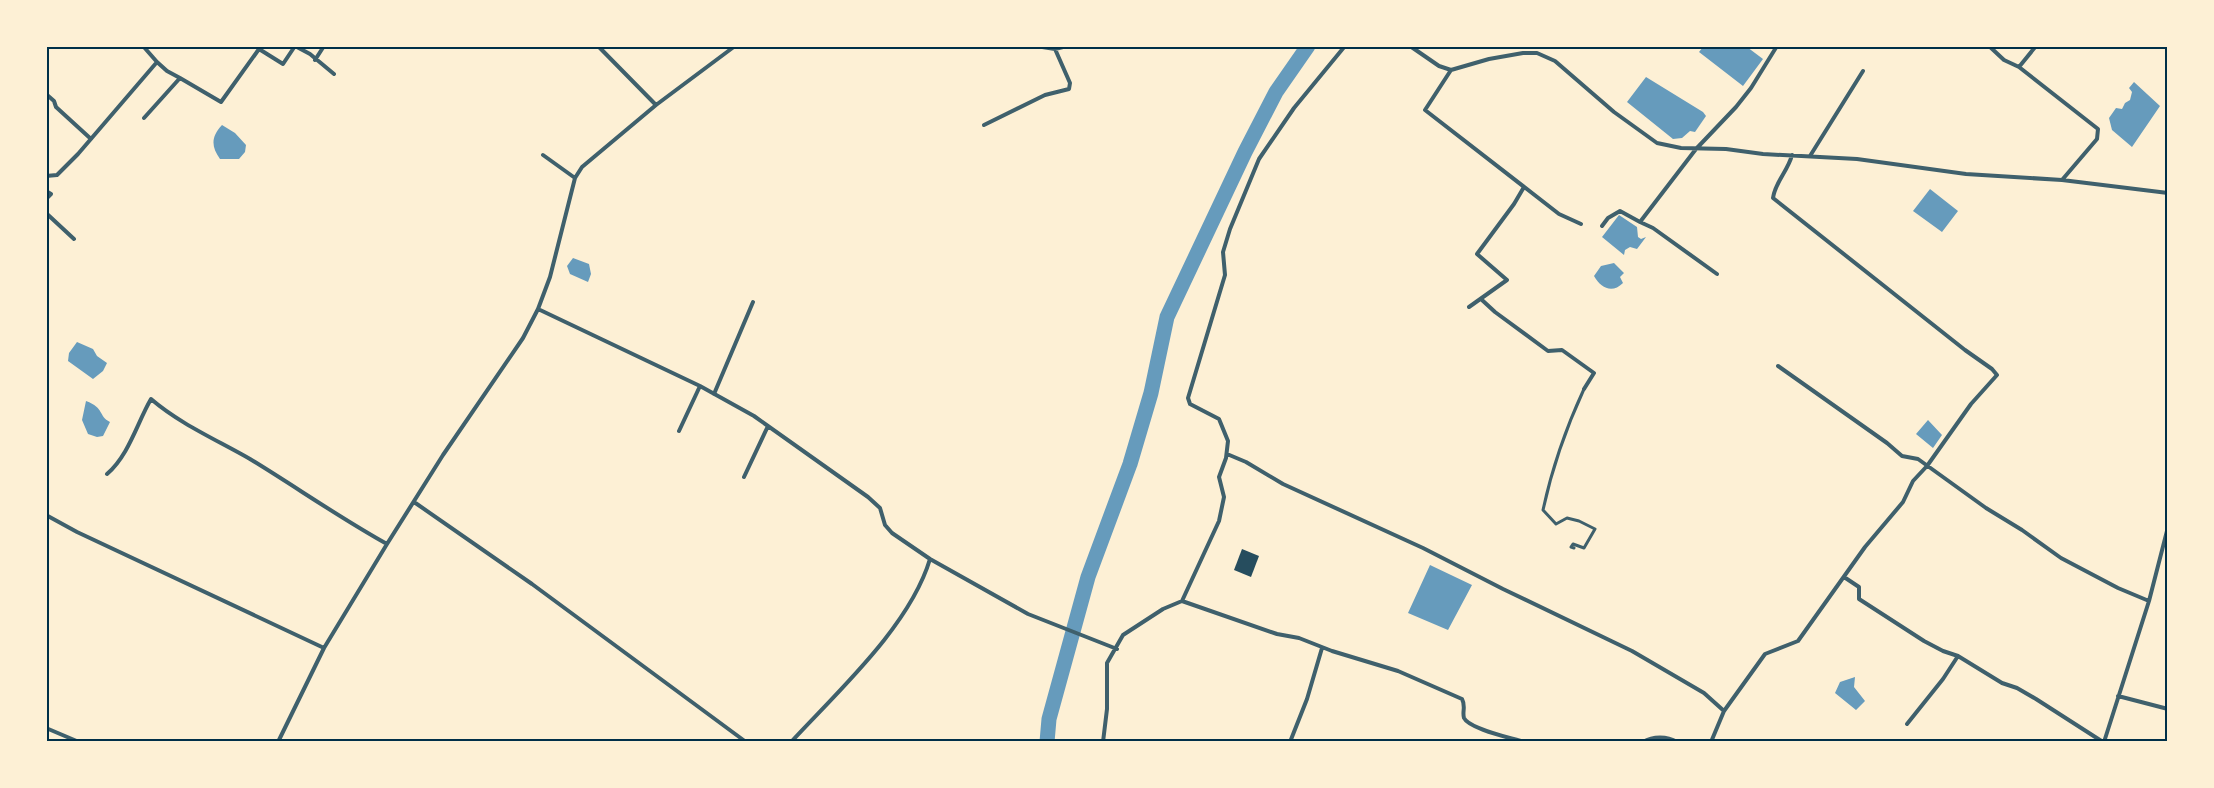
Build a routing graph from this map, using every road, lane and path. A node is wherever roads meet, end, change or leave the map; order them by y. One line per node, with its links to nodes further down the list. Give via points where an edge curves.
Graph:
1 (143, 46): 15 (street)
2 (295, 46): 14 (street); 20 (street, via 283,64 259,49 221,102)
3 (324, 46): 14 (street)
4 (598, 46): 22 (street)
5 (735, 46): 22 (street)
6 (1036, 46): 13 (street)
7 (1067, 46): 13 (street)
8 (1345, 46): 53 (street, via 1294,108 1259,159 1223,252 1225,275 1188,398 1190,404 1219,419 1228,441)
9 (1410, 46): 17 (street)
10 (1777, 46): 26 (street, via 1751,88)
11 (1989, 46): 16 (street)
12 (2036, 46): 16 (street)
13 (1055, 49): 24 (street, via 1069,89 1028,103)
14 (315, 60): 19 (street)
15 (157, 62): 20 (street); 25 (street)
16 (2019, 67): 32 (street, via 2098,129 2097,139)
17 (1451, 70): 26 (street, via 1489,59 1538,53 1555,61 1614,112 1658,143); 33 (street, via 1425,110)
18 (1863, 70): 29 (street)
19 (334, 74)
20 (180, 78): 23 (street)
21 (46, 94): 25 (street)
22 (656, 105): 31 (street)
23 (144, 118)
24 (984, 125)
25 (91, 139): 30 (street, via 57,175)
26 (1696, 148): 28 (street); 38 (street)
27 (543, 155): 31 (street)
28 (1792, 155): 29 (street); 54 (street, via 1773,198 1997,375)
29 (1810, 156): 32 (street, via 1966,174)
30 (46, 176)
31 (575, 178): 46 (street)
32 (2061, 180): 35 (street)
33 (1524, 187): 39 (street, via 1558,214); 43 (street, via 1477,254 1508,280)
34 (46, 191): 36 (street, via 51,194)
35 (2168, 193)
36 (46, 199)
37 (46, 213): 41 (street)
38 (1640, 222): 40 (street, via 1620,211); 42 (street)
39 (1581, 225)
40 (1602, 226)
41 (74, 239)
42 (1717, 274)
43 (1482, 300): 45 (street); 49 (street, via 1548,351 1562,350 1594,373)
44 (753, 302): 50 (street)
45 (1469, 307)
46 (538, 309): 48 (street); 57 (street, via 523,338)
47 (1779, 366): 54 (street, via 1902,456 1918,459)
48 (700, 386): 50 (street); 52 (street)
49 (1584, 389): 61 (street, via 1556,460 1544,510 1556,524 1567,518 1595,529 1584,548 1573,544)
50 (714, 394): 51 (street)
51 (768, 426): 56 (street); 62 (street, via 868,497 880,507 885,525 892,533)
52 (679, 431)
53 (1227, 454): 64 (street, via 1219,477 1224,497 1220,520); 72 (street, via 1632,651 1704,693)
54 (1927, 466): 63 (street, via 1913,481 1904,502); 65 (street, via 2061,558)
55 (107, 474): 60 (street, via 120,462 152,399)
56 (744, 477)
57 (414, 502): 60 (street); 77 (street)
58 (46, 515): 66 (street)
59 (2168, 527): 65 (street)
60 (387, 544): 66 (street)
61 (1574, 548)
62 (930, 558): 68 (street, via 1028,614); 78 (street, via 912,601 883,640)
63 (1844, 577): 69 (street, via 1858,588 1859,599 1924,641); 72 (street, via 1798,641 1765,654)
64 (1182, 601): 67 (street); 68 (street, via 1123,635)
65 (2149, 601): 70 (street)
66 (324, 648): 76 (street)
67 (1322, 648): 80 (street); 81 (street, via 1398,671 1462,699 1468,723)
68 (1117, 649): 79 (street, via 1107,663)
69 (1958, 656): 73 (street); 85 (street)
70 (2118, 696): 71 (street); 85 (street)
71 (2168, 709)
72 (1724, 711): 84 (street)
73 (1907, 724)
74 (46, 728): 75 (street)
75 (79, 741)
76 (278, 741)
77 (746, 741)
78 (791, 741)
79 (1103, 741)
80 (1290, 741)
81 (1524, 741)
82 (1643, 741): 83 (street, via 1657,737)
83 (1677, 741)
84 (1711, 741)
85 (2103, 741)

